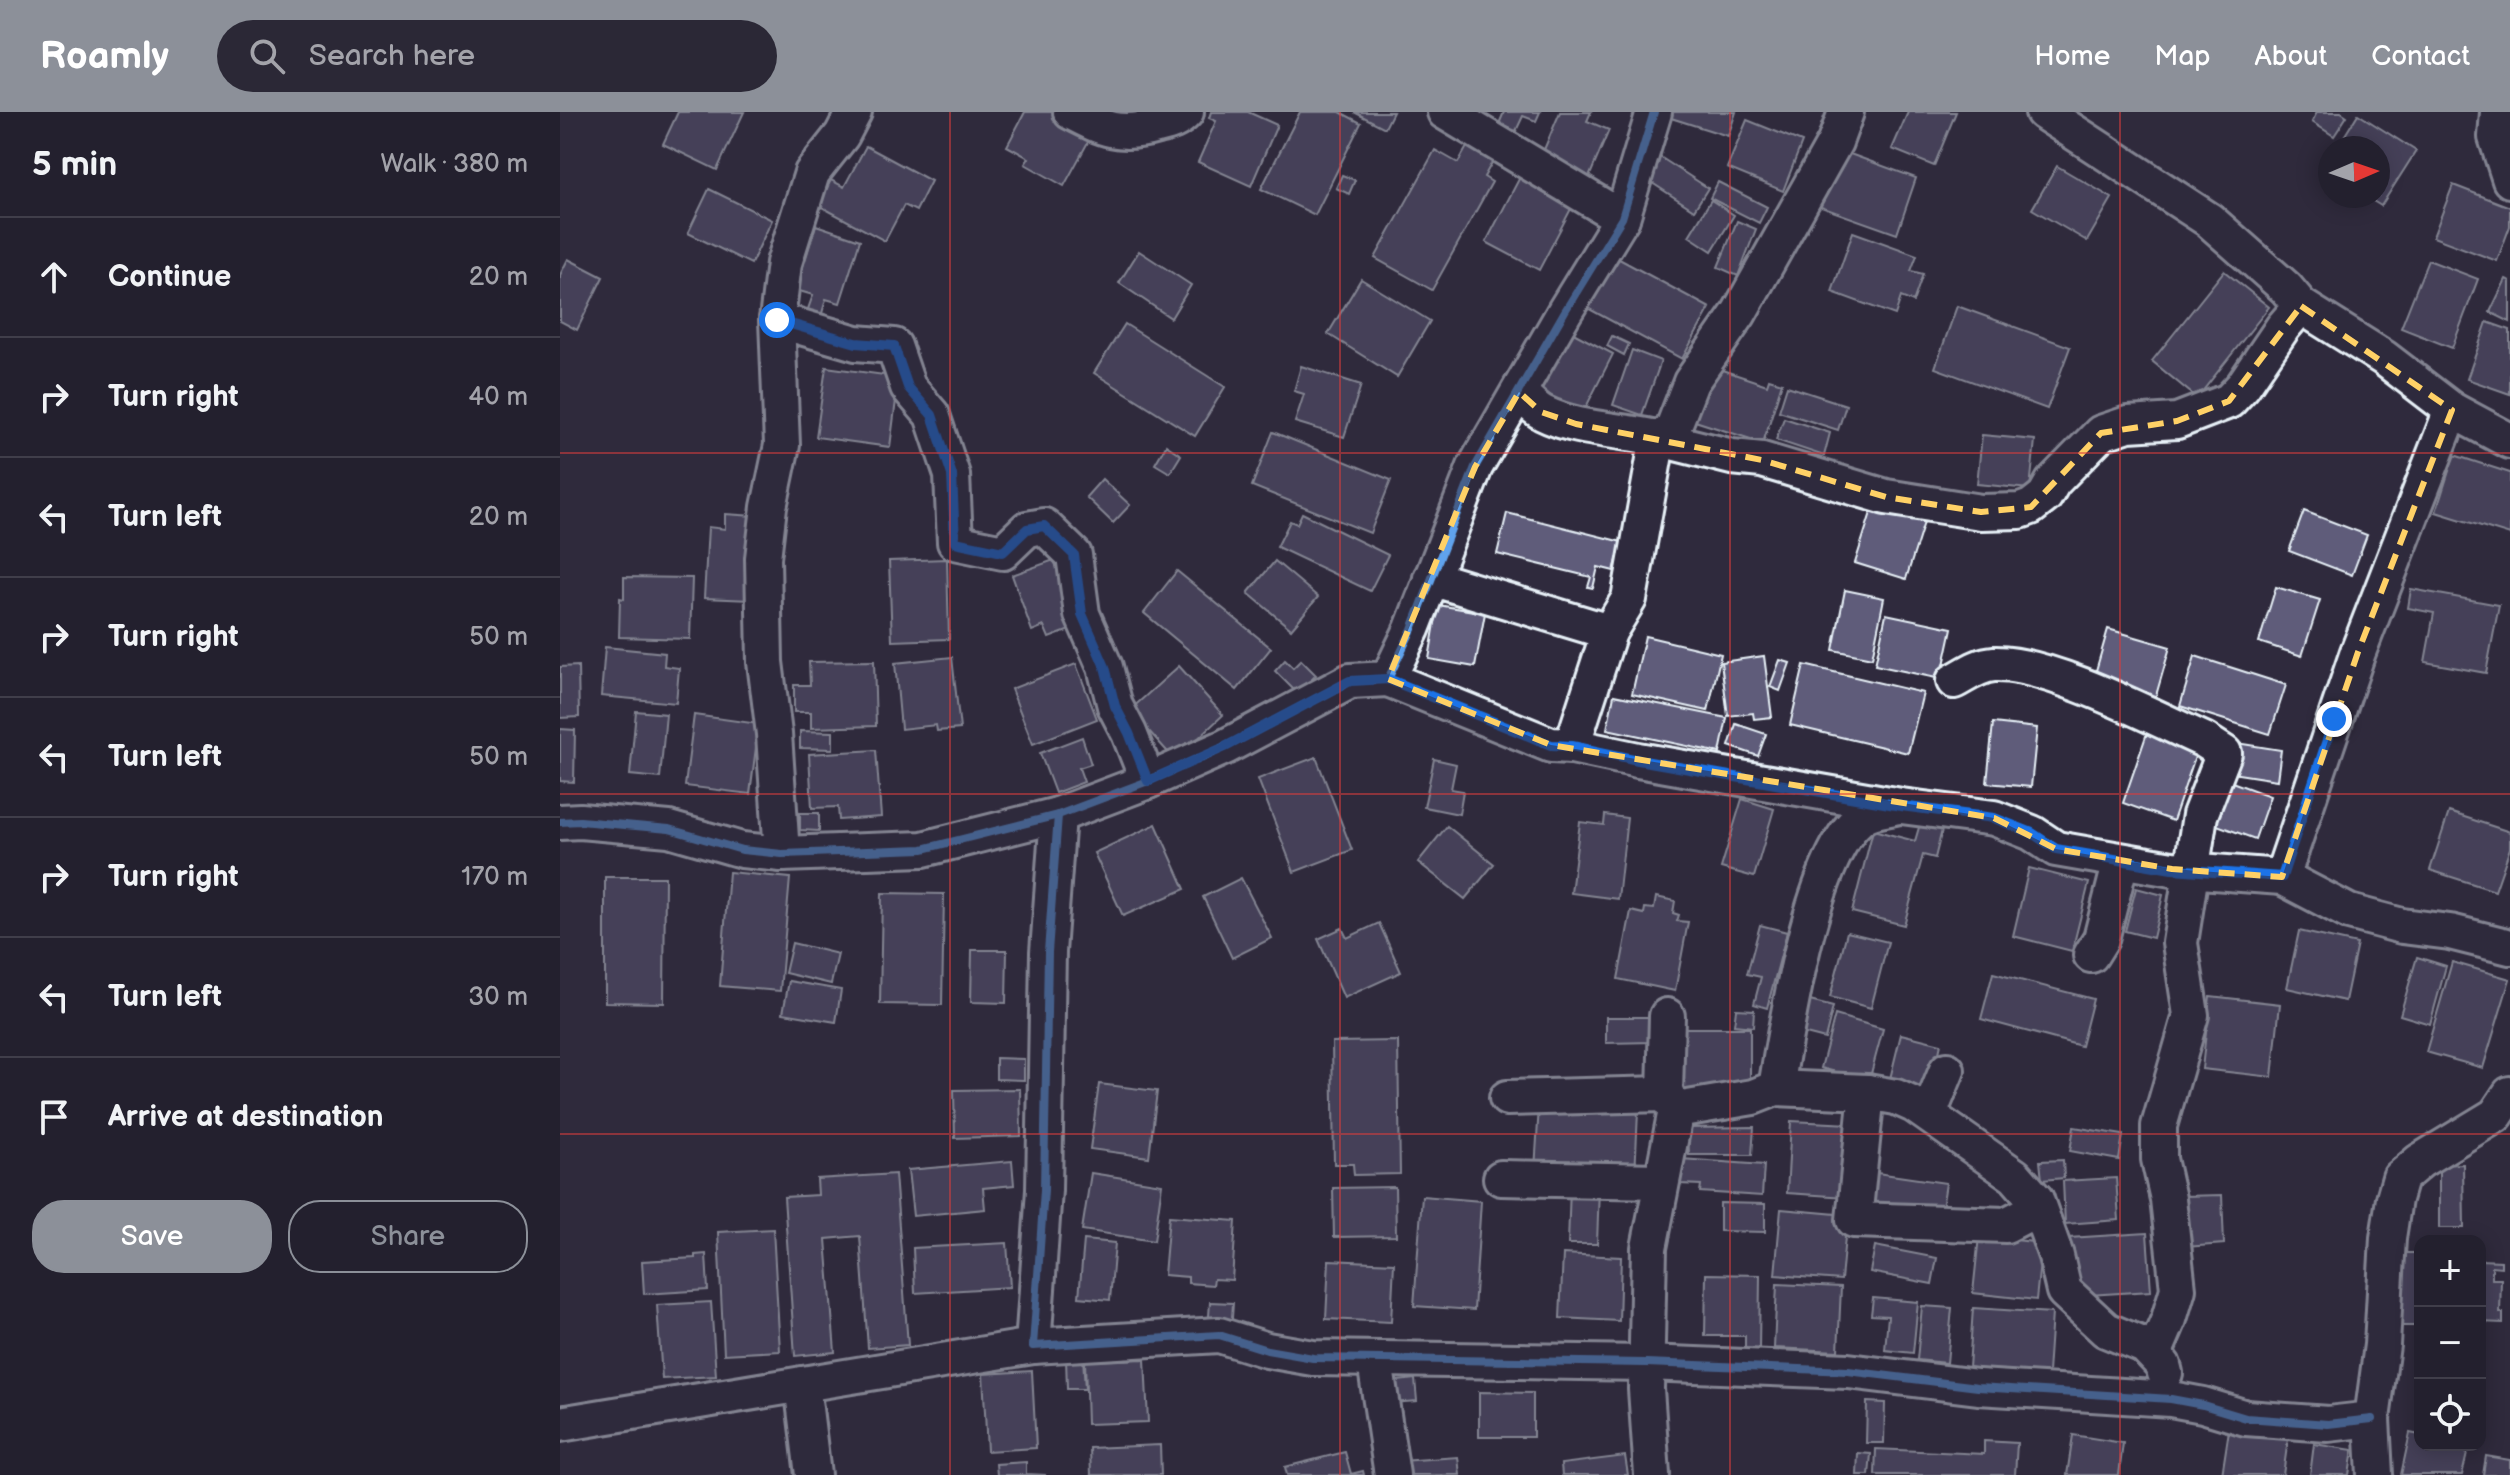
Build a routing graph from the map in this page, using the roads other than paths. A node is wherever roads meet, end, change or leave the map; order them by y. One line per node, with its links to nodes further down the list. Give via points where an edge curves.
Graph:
1 (854, 112): 12 (street, via 812,173 784,263)
2 (1071, 112): 3 (street, via 1103,129 1130,133 1179,120)
3 (1186, 112)
4 (1445, 112): 10 (street)
5 (1654, 112): 10 (street)
6 (1846, 112): 15 (street, via 1835,142 1739,313 1691,382)
7 (2043, 112): 11 (street, via 2209,220)
8 (2498, 112): 9 (street, via 2496,137)
9 (2510, 180)
10 (1622, 218): 13 (street)
11 (2301, 306): 14 (street, via 2384,358); 15 (street, via 2229,401 2177,421 2128,424 2101,433 2045,496 2020,511 1981,512 1886,497 1783,465)
12 (777, 320): 22 (street, via 856,343 894,346 908,387 932,415 952,475 955,542 1003,552 1027,529 1044,526 1074,555 1082,614); 26 (street, via 782,445 763,558 765,662)
13 (1519, 392): 15 (street, via 1541,412 1576,424); 17 (street, via 1475,467)
14 (2452, 410): 16 (street); 29 (street, via 2358,652)
15 (1663, 439): 18 (street, via 1629,599)
16 (2510, 441)
17 (1431, 578): 18 (street); 19 (street)
18 (1609, 632): 21 (street)
19 (1388, 679): 21 (street, via 1551,745); 22 (street, via 1350,681)
20 (1954, 681): 28 (street, via 1994,664 2052,675 2224,753 2200,815)
21 (1572, 746): 23 (street)
22 (1148, 781): 24 (street)
23 (1901, 806): 27 (street, via 1994,818 2056,849); 34 (street, via 1865,814 1844,834 1823,879 1793,987)
24 (1058, 815): 26 (street, via 923,849); 43 (street)
25 (560, 822): 26 (street, via 669,829 742,850)
26 (782, 854)
27 (2121, 861): 28 (street); 31 (street, via 2101,939)
28 (2193, 871): 29 (street); 44 (street, via 2180,943 2191,1015 2159,1126 2178,1289)
29 (2282, 877): 30 (street, via 2349,912)
30 (2510, 947)
31 (2091, 955)
32 (1667, 1016): 38 (street)
33 (1947, 1070): 39 (street)
34 (1776, 1088): 35 (street); 38 (street, via 1753,1097)
35 (1867, 1092): 39 (street, via 1896,1097); 42 (street, via 1854,1220 2006,1225 2029,1213)
36 (2510, 1094): 49 (street, via 2496,1115 2400,1178 2388,1238)
37 (1507, 1098): 38 (street)
38 (1671, 1102): 41 (street)
39 (1929, 1114): 42 (street, via 2015,1176)
40 (1501, 1178): 41 (street)
41 (1661, 1181): 46 (street, via 1649,1248)
42 (2036, 1200): 44 (street, via 2064,1291 2106,1330 2136,1340)
43 (1033, 1346): 45 (street, via 1219,1335 1313,1358); 47 (street)
44 (2154, 1354): 48 (street, via 2163,1365)
45 (1375, 1361): 46 (street); 52 (street)
46 (1646, 1363): 48 (street, via 1848,1371 1978,1387); 53 (street)
47 (802, 1384): 50 (street); 51 (street)
48 (2171, 1399): 49 (street, via 2246,1418 2328,1424)
49 (2372, 1419): 54 (street)
50 (560, 1424)
51 (813, 1475)
52 (1392, 1475)
53 (1652, 1475)
54 (2375, 1475)

